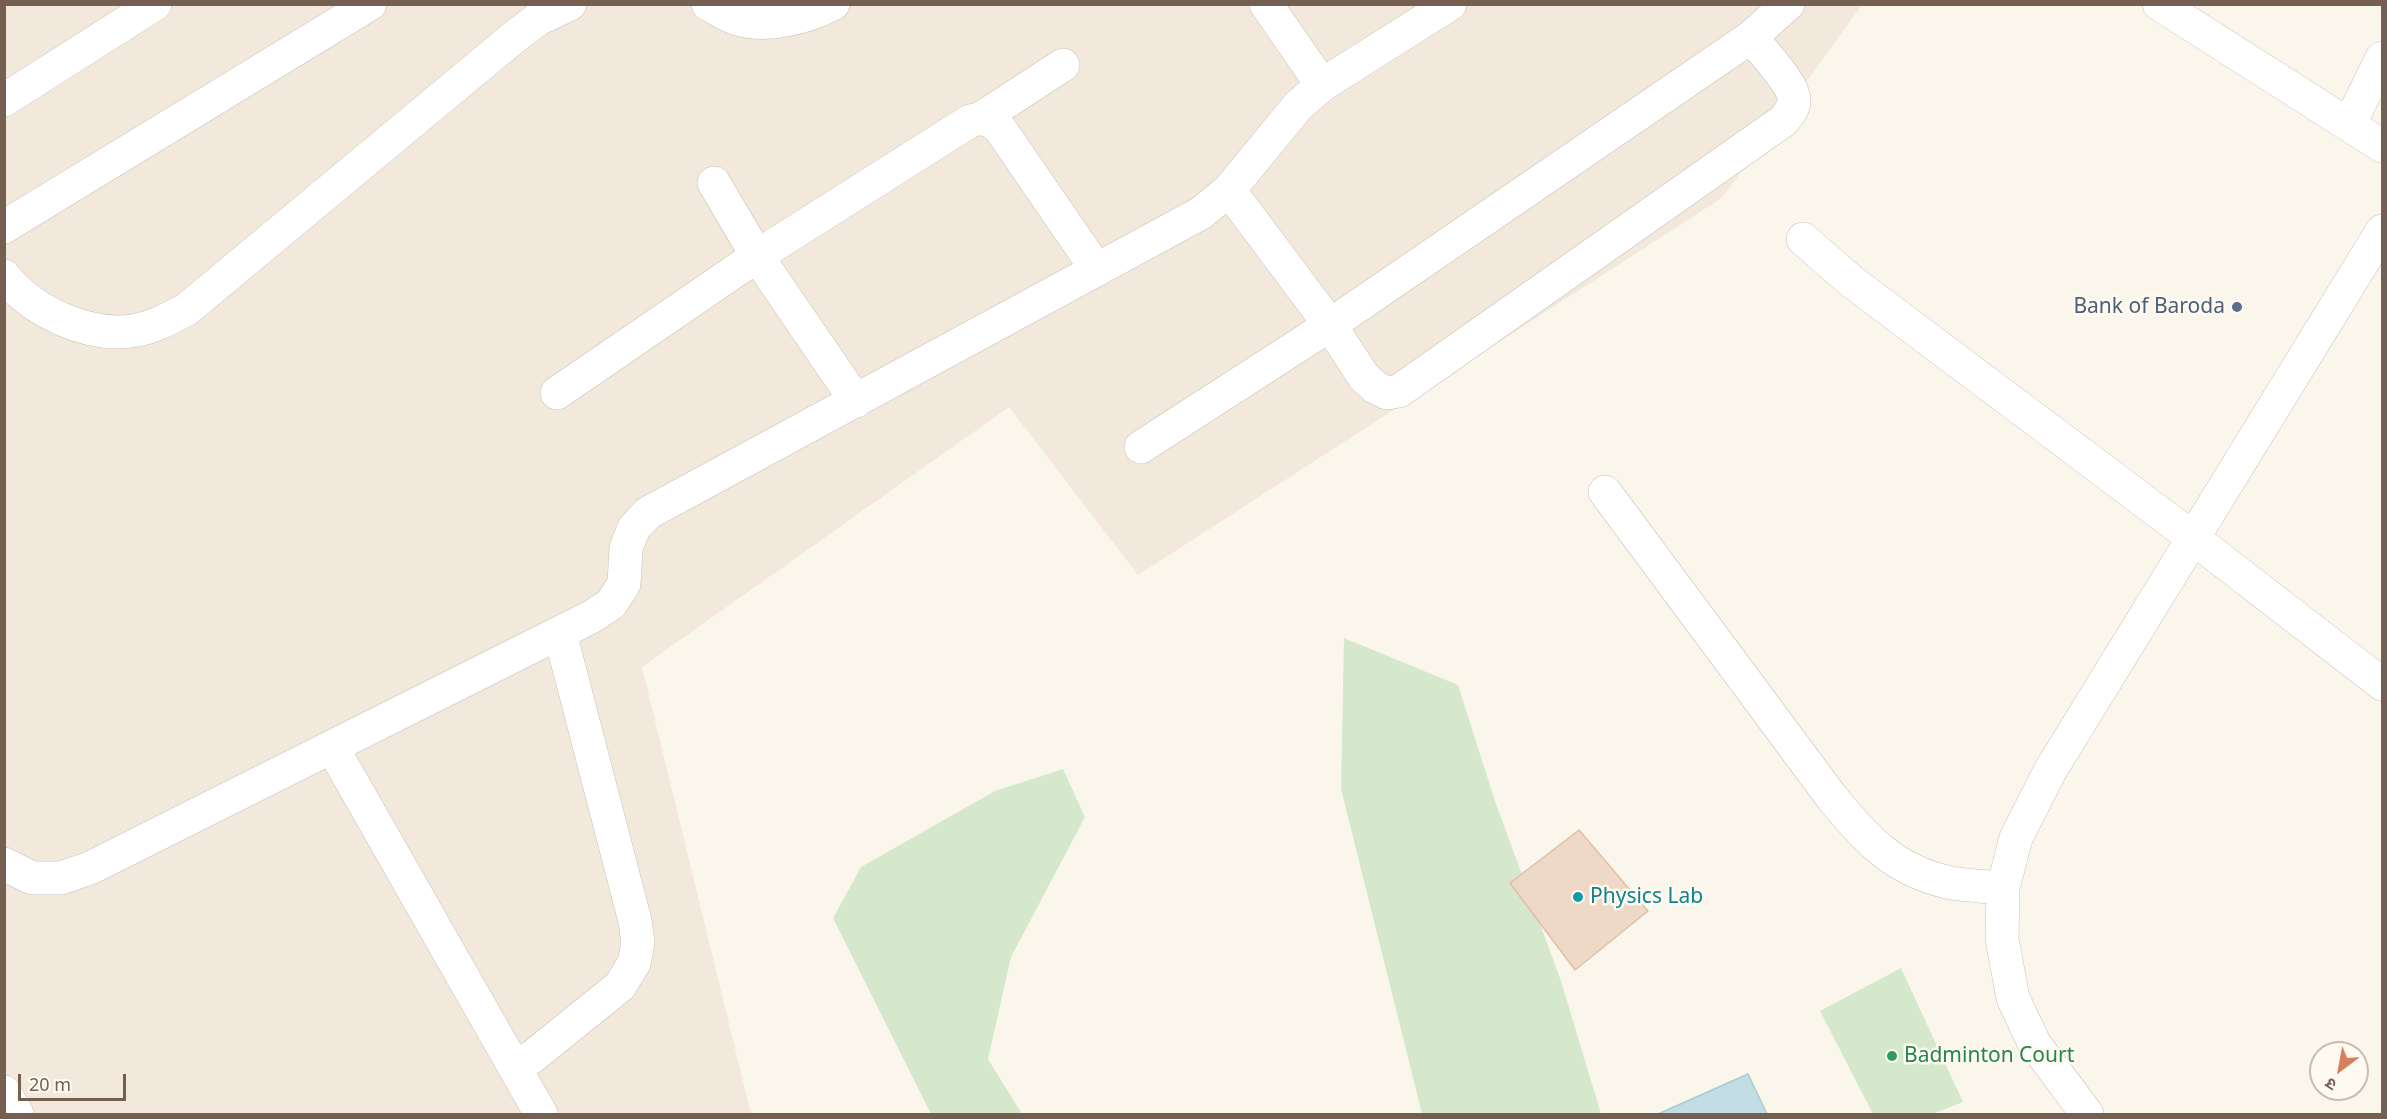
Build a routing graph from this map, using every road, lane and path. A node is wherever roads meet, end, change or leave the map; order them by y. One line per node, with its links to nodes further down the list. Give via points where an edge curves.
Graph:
1 (155, 4): 14 (street)
2 (370, 4): 20 (street)
3 (570, 4): 25 (street, via 538,19 513,38 187,309 159,324 130,331 69,323 37,306)
4 (708, 4): 5 (street, via 737,19 760,22 789,19)
5 (833, 4)
6 (1266, 4): 13 (street)
7 (1450, 4): 13 (street)
8 (1788, 4): 10 (street)
9 (2159, 4): 16 (street)
10 (1750, 37): 26 (street); 26 (street, via 1790,86 1794,99 1791,112 1783,121 1399,392 1387,393 1375,387)
11 (2382, 58): 16 (street)
12 (1063, 65): 15 (street)
13 (1322, 85): 19 (street, via 1298,106)
14 (4, 100)
15 (982, 117): 23 (street); 24 (street, via 1001,130)
16 (2349, 125): 17 (street)
17 (2382, 146)
18 (714, 183): 23 (street)
19 (1229, 190): 24 (street, via 1201,213); 26 (street)
20 (4, 227)
21 (2382, 231): 31 (street)
22 (1803, 239): 31 (street, via 1851,281)
23 (757, 256): 27 (street); 28 (street)
24 (1097, 270): 28 (street)
25 (4, 276)
26 (1330, 325): 29 (street)
27 (557, 393)
28 (856, 401): 32 (street, via 648,513 634,528 626,548 624,585 611,604)
29 (1141, 447)
30 (1605, 492): 36 (street, via 1864,836 1900,864 1947,882)
31 (2193, 538): 33 (street); 36 (street, via 2050,771 2016,838)
32 (560, 633): 34 (street); 37 (street, via 638,943 634,963 620,986)
33 (2382, 684)
34 (332, 747): 35 (street, via 90,868 61,878 32,878); 37 (street)
35 (4, 864)
36 (2002, 888): 41 (street, via 2002,939 2013,998 2034,1043)
37 (514, 1067): 40 (street)
38 (4, 1092): 39 (street)
39 (17, 1114)
40 (541, 1114)
41 (2087, 1114)

